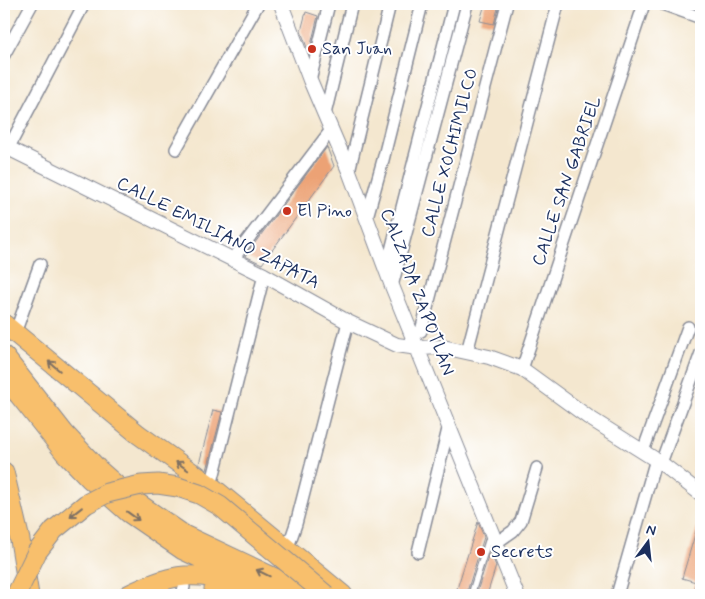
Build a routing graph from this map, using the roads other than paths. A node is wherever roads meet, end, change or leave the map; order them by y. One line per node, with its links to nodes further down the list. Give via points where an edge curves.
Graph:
1 (32, 4): 16 (street)
2 (84, 4): 20 (street)
3 (258, 4): 21 (street)
4 (329, 4): 17 (street)
5 (352, 4): 18 (street)
6 (390, 4): 22 (street)
7 (422, 4): 23 (street)
8 (454, 4): 26 (street)
9 (467, 4): 28 (street)
10 (507, 4): 32 (street, CALLE XOCHIMILCO, via 421,331)
11 (558, 4): 34 (street)
12 (644, 4): 37 (street, CALLE SAN GABRIEL)
13 (662, 4): 15 (street)
14 (284, 7): 17 (street, CALZADA ZAPOTLÁN)
15 (701, 18)
16 (4, 56)
17 (310, 80): 18 (street, CALZADA ZAPOTLÁN)
18 (325, 114): 19 (street, CALZADA ZAPOTLÁN)
19 (331, 130): 22 (street, CALZADA ZAPOTLÁN); 24 (street)
20 (6, 147): 24 (street, CALLE EMILIANO ZAPATA)
21 (176, 149)
22 (349, 171): 23 (street, CALZADA ZAPOTLÁN)
23 (367, 217): 26 (street, CALZADA ZAPOTLÁN)
24 (233, 260): 27 (street, CALLE EMILIANO ZAPATA)
25 (40, 264): 31 (street)
26 (386, 270): 28 (street, CALZADA ZAPOTLÁN)
27 (264, 275): 29 (street, CALLE EMILIANO ZAPATA); 44 (street)
28 (392, 286): 32 (street, CALZADA ZAPOTLÁN)
29 (348, 322): 33 (street, CALLE EMILIANO ZAPATA, via 397,345); 47 (street)
30 (688, 327): 40 (street)
31 (9, 328): 44 (highway, one-way to 31, via 138,434)
32 (413, 334): 33 (street, CALZADA ZAPOTLÁN)
33 (418, 348): 34 (street, CALLE EMILIANO ZAPATA, via 443,347); 39 (street, CALZADA ZAPOTLÁN)
34 (468, 352): 37 (street, CALLE EMILIANO ZAPATA)
35 (701, 353): 41 (street)
36 (4, 356): 54 (highway, one-way to 36, via 184,535 132,499 65,434)
37 (522, 369): 40 (street, CALLE EMILIANO ZAPATA, via 588,417)
38 (4, 379): 50 (highway, one-way to 50, via 65,453 129,513 183,550)
39 (449, 424): 46 (street, CALZADA ZAPOTLÁN); 48 (street)
40 (643, 451): 41 (street, CALLE EMILIANO ZAPATA)
41 (659, 461): 45 (street, CALLE EMILIANO ZAPATA); 59 (street)
42 (537, 468): 46 (street, via 521,521 513,531)
43 (4, 472): 52 (highway)
44 (212, 486): 47 (highway)
45 (701, 494)
46 (494, 537): 57 (lane); 58 (street, CALZADA ZAPOTLÁN)
47 (287, 550): 56 (highway)
48 (418, 552)
49 (183, 591): 50 (highway); 53 (highway)
50 (259, 593): 53 (highway, via 203,575 178,576 155,582)
51 (16, 595): 55 (highway, one-way to 51, bridge, via 220,506 199,494 158,484 107,493 86,504 54,530 37,552)
52 (29, 595)
53 (130, 595)
54 (306, 595)
55 (326, 595)
56 (342, 595)
57 (471, 595)
58 (517, 595)
59 (616, 595)

